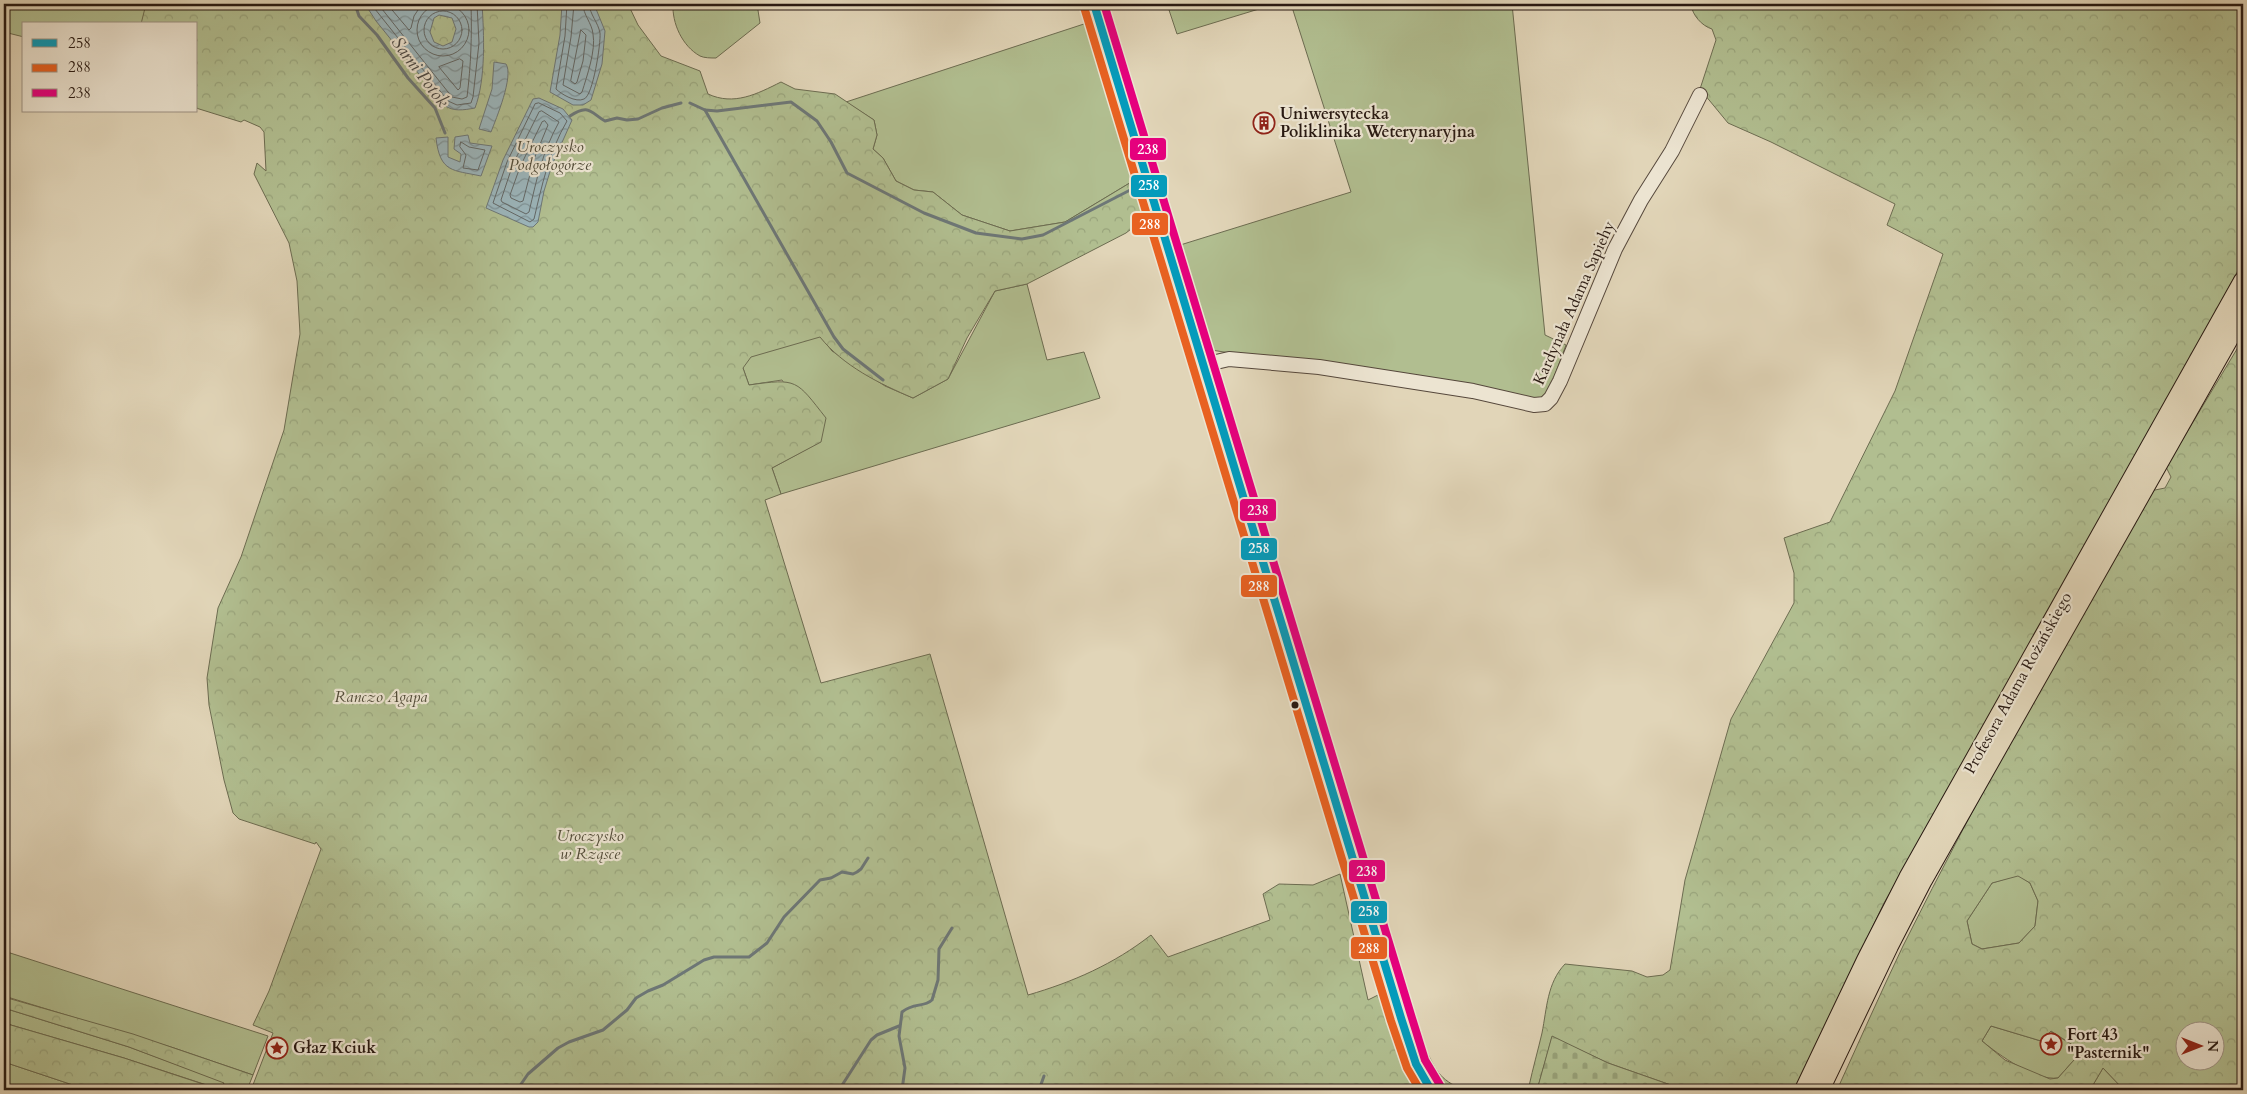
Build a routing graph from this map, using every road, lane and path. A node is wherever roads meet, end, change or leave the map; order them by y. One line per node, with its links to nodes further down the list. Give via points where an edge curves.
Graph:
1 (1094, 4): 5 (street)
2 (1700, 95): 5 (street, Kardynała Adama Sapiehy, via 1672,151 1640,200 1614,249 1560,381 1547,403 1537,405 1472,391 1319,367 1229,360)
3 (2243, 281): 7 (main road, Profesora Adama Rożańskiego, via 1908,878)
4 (2243, 314): 8 (main road, Profesora Adama Rożańskiego, via 1924,880)
5 (1203, 365): 6 (street, via 1401,1018 1416,1064)
6 (1431, 1090)
7 (1804, 1090)
8 (1820, 1090)

